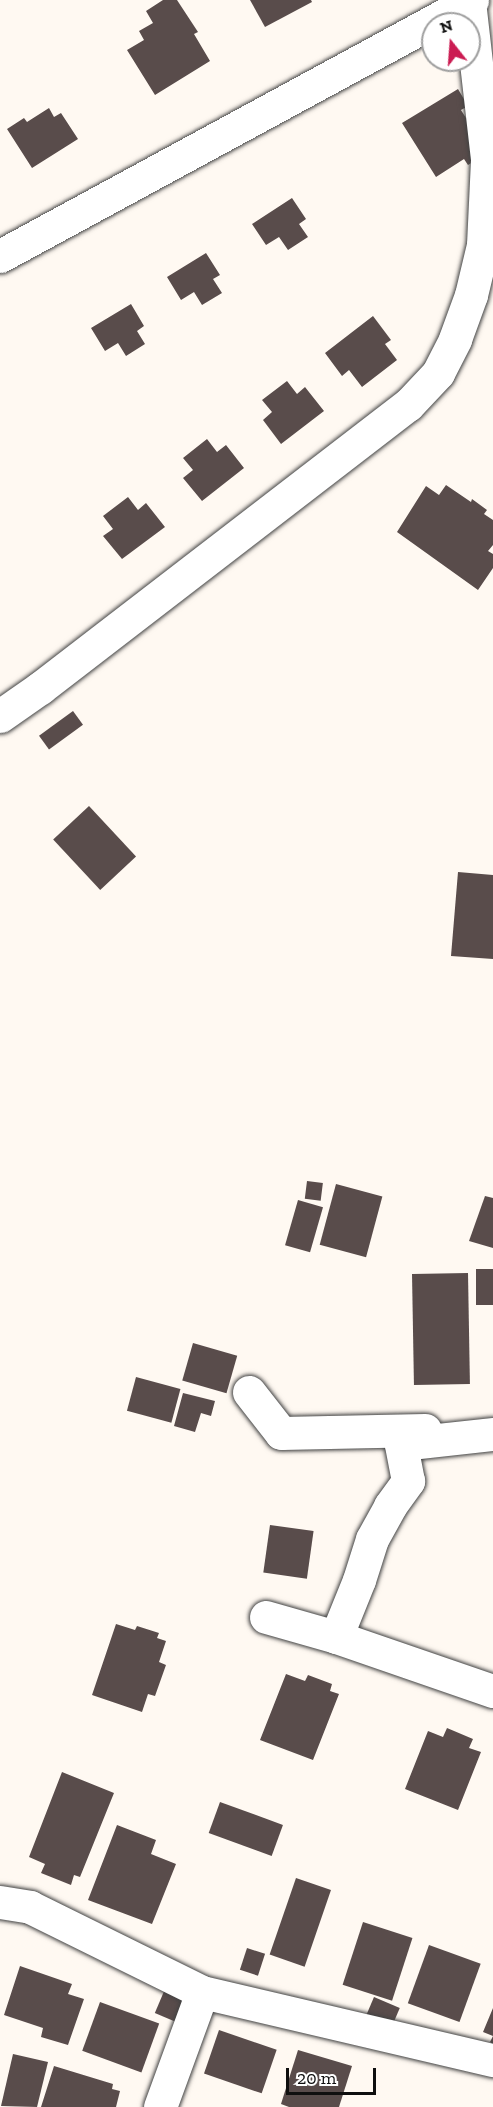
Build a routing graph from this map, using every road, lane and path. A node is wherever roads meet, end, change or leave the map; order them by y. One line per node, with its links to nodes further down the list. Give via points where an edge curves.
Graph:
1 (471, 1): 2 (street); 3 (street, via 487,159 483,245 467,306 438,373 408,405)
2 (0, 256)
3 (0, 716)
4 (249, 1392): 5 (street, via 281,1433)
5 (493, 1429)
6 (493, 1434): 8 (street, via 401,1444 408,1481 372,1539)
7 (266, 1617): 8 (street)
8 (336, 1637): 9 (street)
9 (493, 1691)
10 (0, 1902): 11 (street, via 30,1907)
11 (202, 1992): 12 (street); 13 (street)
12 (493, 2060)
13 (160, 2107)

